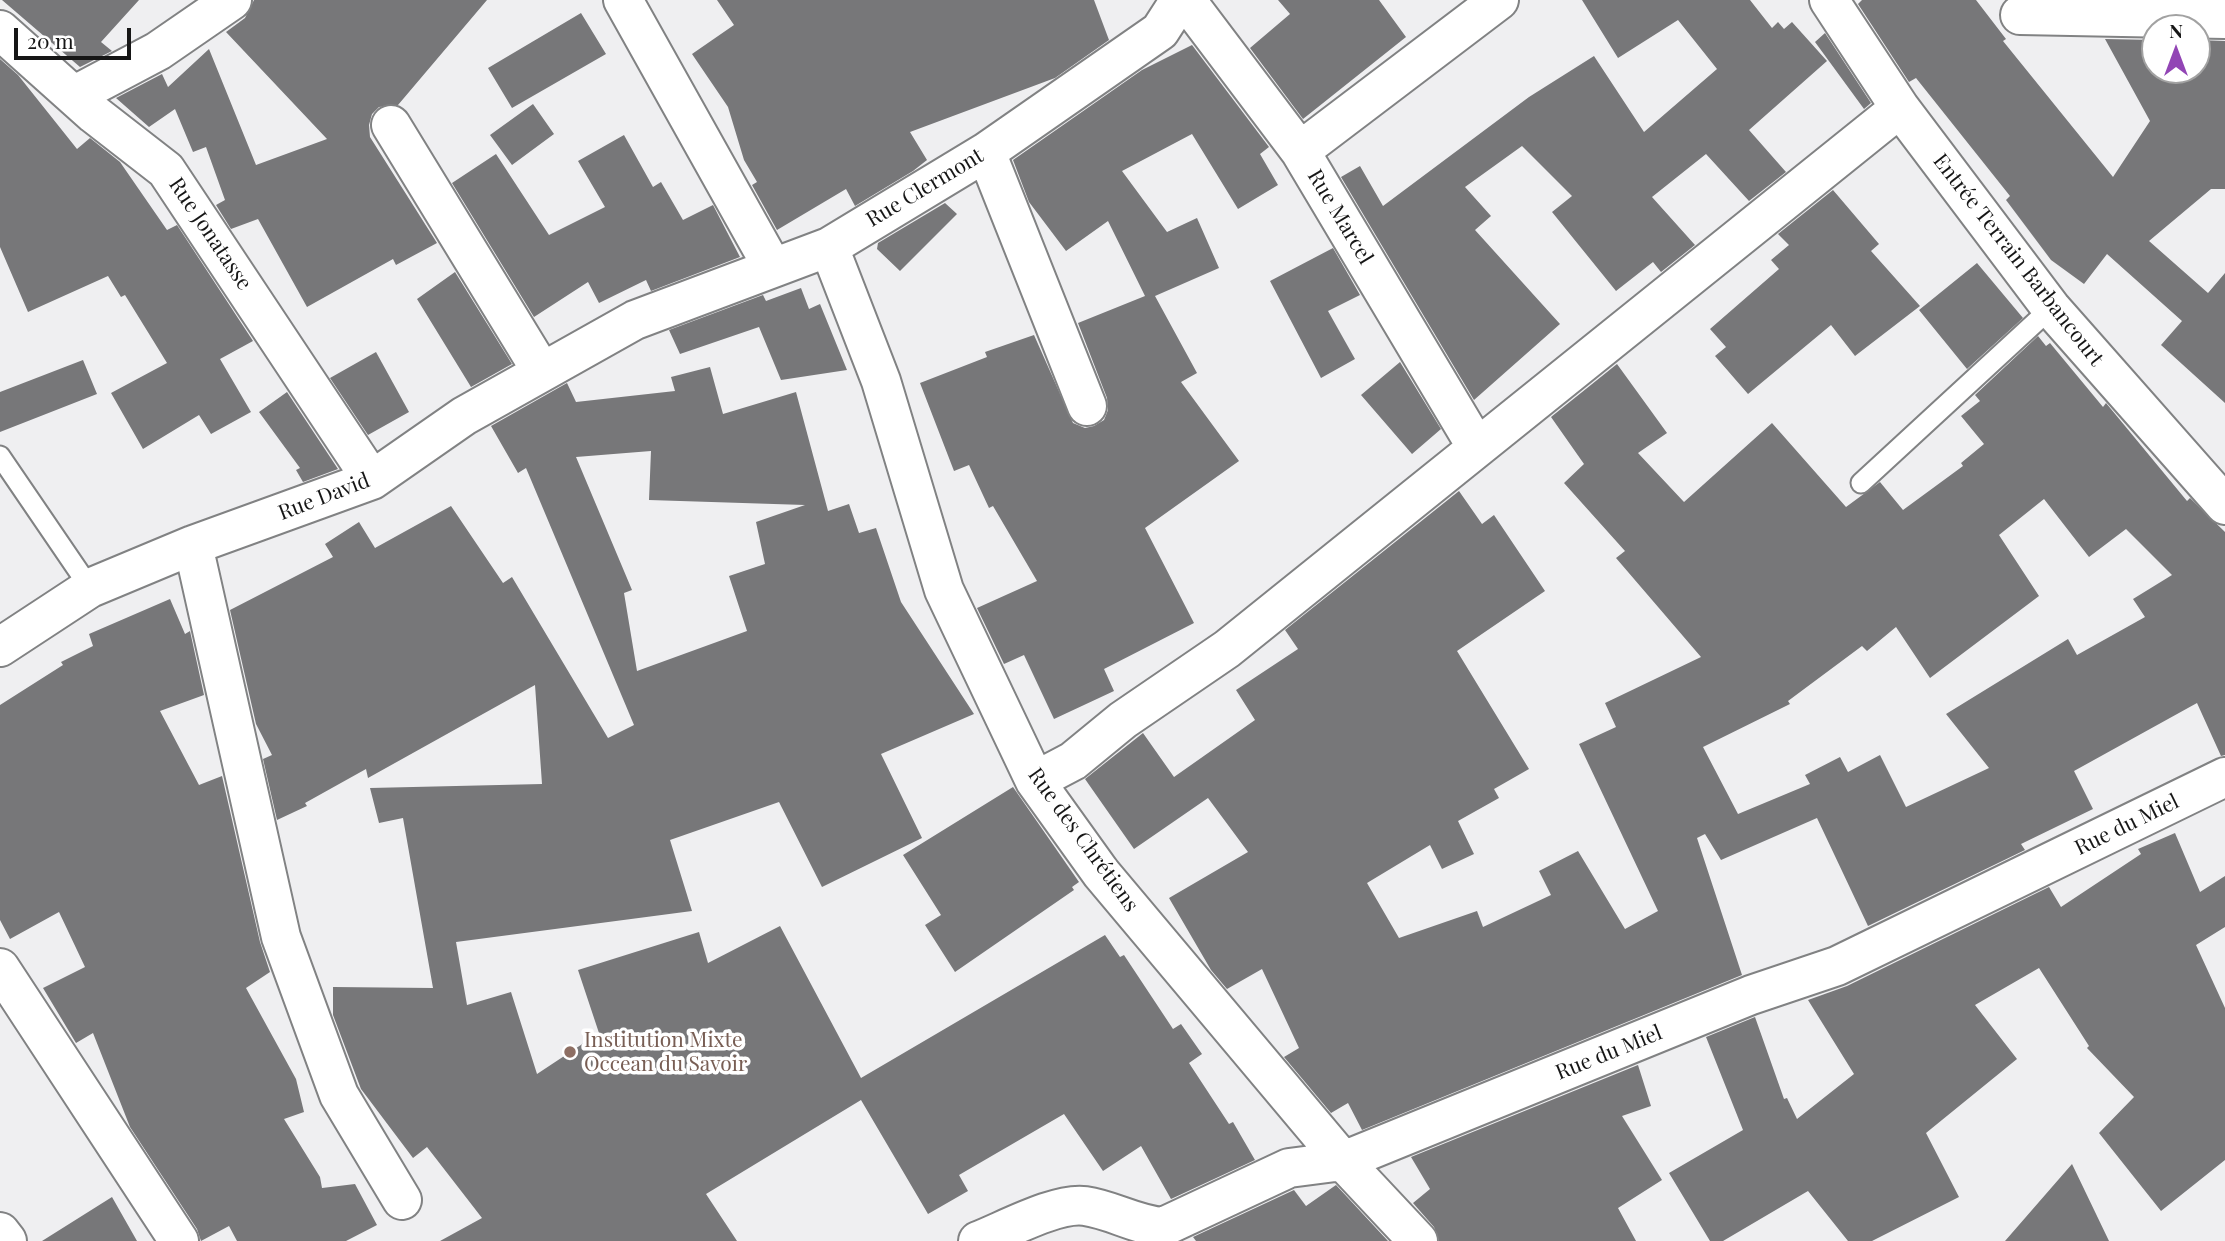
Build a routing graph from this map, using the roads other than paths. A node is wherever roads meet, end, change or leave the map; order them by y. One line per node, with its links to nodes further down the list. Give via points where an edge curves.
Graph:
1 (232, 0): 10 (street, via 158,51)
2 (623, 0): 16 (street)
3 (1180, 0): 14 (street, Rue Clermont, via 1160,31)
4 (1186, 0): 13 (street, Rue Marcel)
5 (1499, 0): 13 (street)
6 (1829, 0): 11 (street, Entrée Terrain Barbancourt)
7 (2020, 15): 8 (street)
8 (2225, 19)
9 (0, 30): 10 (street, Rue Jonatasse)
10 (75, 95): 23 (street, Rue Jonatasse, via 166,170)
11 (1900, 108): 17 (street, Entrée Terrain Barbancourt); 21 (street)
12 (391, 125): 19 (street)
13 (1300, 151): 21 (street, Rue Marcel)
14 (986, 152): 15 (street, Rue Clermont); 20 (street)
15 (829, 247): 16 (street, Rue Clermont); 30 (street, Rue des Chrétiens, via 881,381 944,590)
16 (773, 268): 18 (street, Rue Clermont)
17 (2051, 308): 24 (lane); 25 (street, Entrée Terrain Barbancourt)
18 (635, 320): 19 (street, Rue David)
19 (542, 372): 23 (street, Rue David, via 464,416)
20 (1087, 406)
21 (1476, 446): 30 (street, via 1227,649 1123,720 1073,761)
22 (0, 456): 27 (lane)
23 (372, 480): 26 (street, Rue David)
24 (1861, 483)
25 (2225, 505)
26 (193, 545): 27 (street, Rue David); 33 (street, via 281,937 339,1094)
27 (90, 588): 28 (street, Rue David)
28 (0, 647)
29 (2225, 777): 32 (street, Rue du Miel, via 1837,966 1751,995)
30 (1035, 781): 32 (street, Rue des Chrétiens, via 1101,873)
31 (0, 968): 36 (street)
32 (1343, 1161): 37 (street, Rue du Miel, via 1289,1168 1163,1227 1144,1226 1086,1206 1068,1206); 38 (street, Rue des Chrétiens)
33 (402, 1200)
34 (0, 1232): 35 (street)
35 (7, 1241)
36 (179, 1241)
37 (978, 1241)
38 (1418, 1241)

